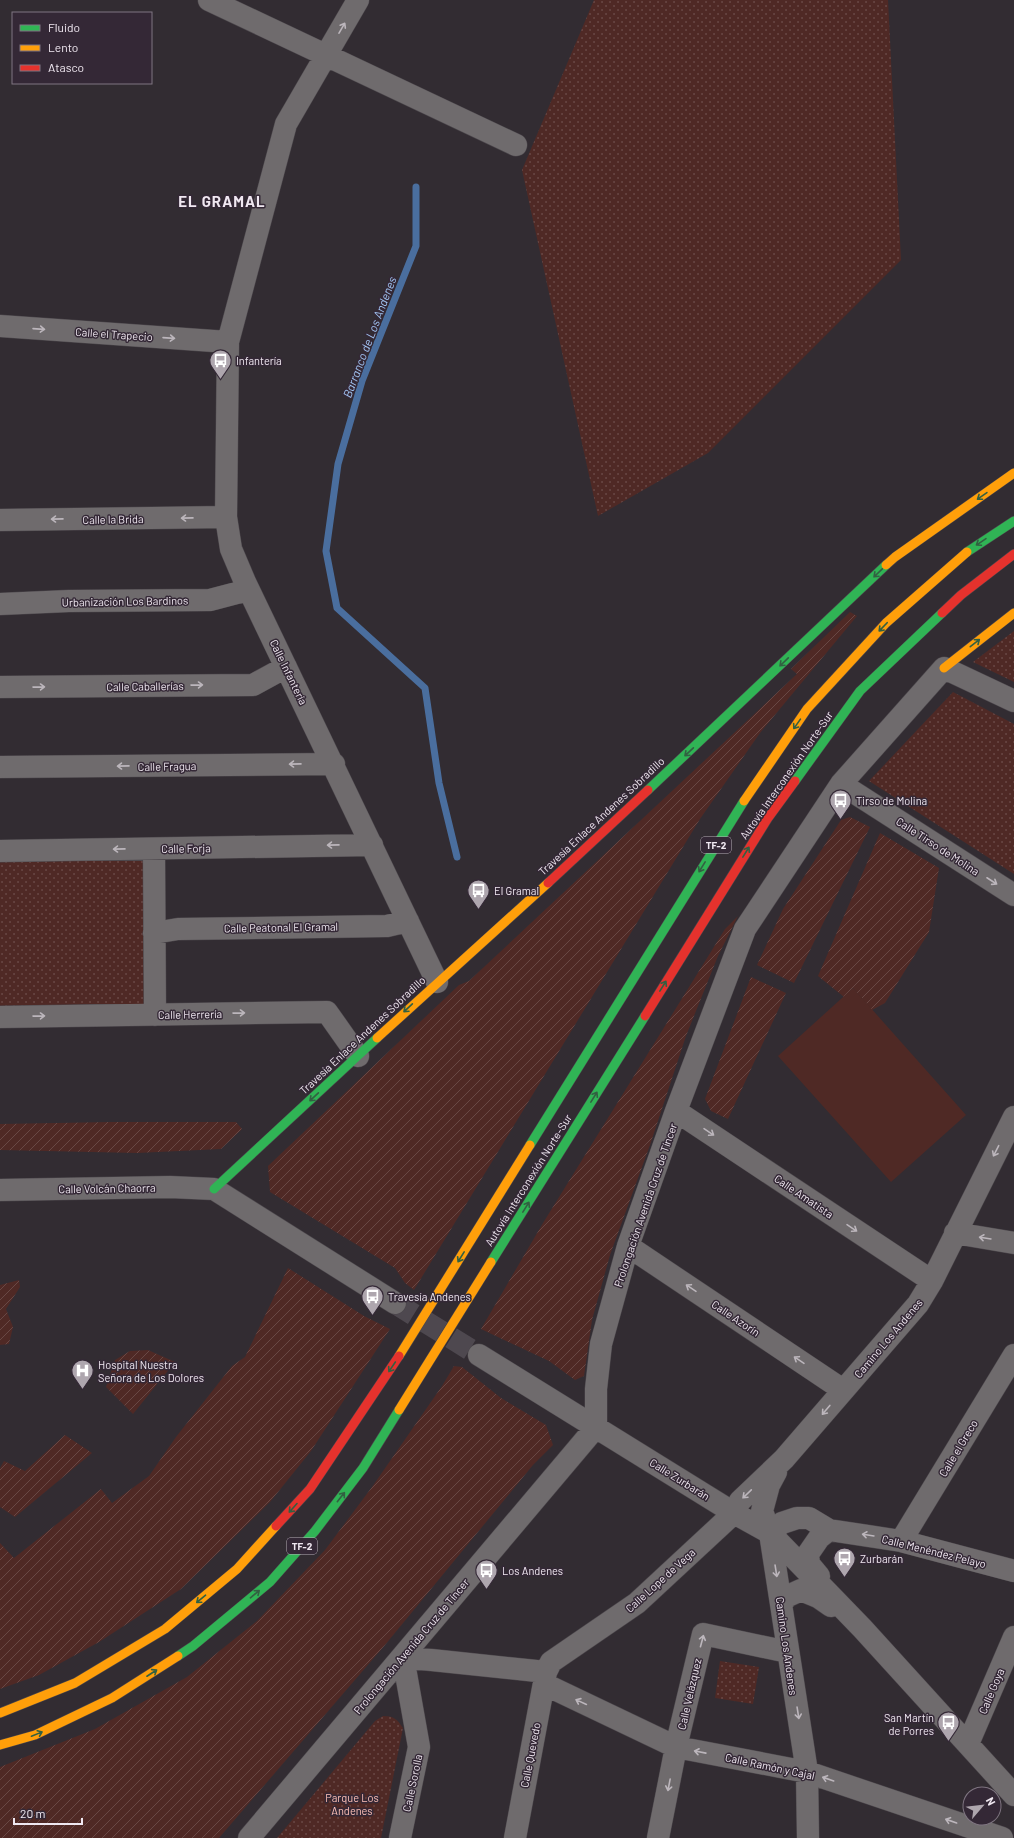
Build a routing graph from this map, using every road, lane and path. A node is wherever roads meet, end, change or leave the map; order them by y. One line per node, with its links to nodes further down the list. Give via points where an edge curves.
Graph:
1 (209, 0): 3 (street)
2 (358, 0): 3 (street, Calle Infantería, one-way to 2)
3 (325, 56): 4 (street); 6 (street, Calle Infantería, via 286,124)
4 (516, 145)
5 (0, 326): 6 (street, Calle el Trapecio, one-way to 6)
6 (228, 342): 8 (street, Calle Infantería)
7 (1014, 473): 28 (main road, Travesía Enlace Andenes Sobradillo, one-way to 28, via 894,557 594,841)
8 (226, 517): 9 (street, Calle la Brida, one-way to 9); 12 (street, Calle Infantería, via 231,549)
9 (0, 520)
10 (1014, 521): 57 (main road, Autovía Interconexión Norte-Sur / TF-2, one-way to 57, via 964,554 886,623 807,709 736,812 397,1360 310,1489 237,1569 165,1629 75,1683)
11 (1014, 554): 59 (main road, Autovía Interconexión Norte-Sur / TF-2, one-way to 11, via 35,1735 112,1698 193,1646 270,1582 315,1532 364,1468 768,818 860,691 961,595)
12 (248, 590): 13 (street, Urbanización Los Bardinos, via 210,600); 15 (street, Calle Infantería)
13 (0, 604)
14 (1014, 612): 16 (main road, one-way to 14)
15 (286, 667): 17 (street, Calle Caballerías, one-way to 15, via 253,685); 19 (street, Calle Infantería)
16 (944, 668): 18 (street); 21 (street, Prolongación Avenida Cruz de Tíncer)
17 (0, 687)
18 (1014, 701)
19 (334, 764): 20 (street, Calle Fragua, one-way to 20); 22 (street, Calle Infantería)
20 (0, 767)
21 (841, 784): 25 (street, Calle Tirso de Molina, one-way to 25); 32 (street, Prolongación Avenida Cruz de Tíncer, via 746,929)
22 (372, 845): 23 (street, Calle Forja, one-way to 23); 26 (street, Calle Infantería)
23 (154, 849): 24 (street, Calle Forja, one-way to 24); 27 (street)
24 (0, 851)
25 (1014, 896)
26 (408, 921): 27 (street, Calle Peatonal El Gramal, via 387,926 178,929); 28 (street, Calle Infantería)
27 (154, 934): 29 (street)
28 (437, 982): 31 (main road, Travesía Enlace Andenes Sobradillo, one-way to 31)
29 (155, 1014): 30 (street, Calle Herrería, one-way to 29); 31 (street, Calle Herrería, one-way to 31, via 327,1012)
30 (0, 1017)
31 (358, 1056): 34 (main road, Travesía Enlace Andenes Sobradillo, one-way to 34)
32 (676, 1111): 38 (street, Prolongación Avenida Cruz de Tíncer); 39 (street, Calle Amatista, one-way to 39)
33 (1014, 1117): 36 (street, Camino Los Andenes, one-way to 36)
34 (214, 1189): 35 (street, Calle Volcán Chaorra); 40 (street)
35 (0, 1190)
36 (955, 1234): 37 (street, one-way to 36); 39 (street, Camino Los Andenes)
37 (1014, 1243)
38 (628, 1246): 43 (street, Calle Azorín, one-way to 38); 44 (street, Prolongación Avenida Cruz de Tíncer, via 601,1344 596,1390)
39 (932, 1281): 43 (street, Camino Los Andenes, via 918,1304)
40 (395, 1303)
41 (479, 1355): 44 (street, Calle Zurbarán)
42 (1014, 1355): 49 (street, Calle el Greco)
43 (843, 1390): 45 (street, Camino Los Andenes, one-way to 45)
44 (596, 1427): 46 (street, Calle Zurbarán); 55 (street, Prolongación Avenida Cruz de Tíncer)
45 (784, 1459): 46 (street, Camino Los Andenes, one-way to 46, via 740,1501); 48 (street, Camino Los Andenes, via 769,1484 762,1511)
46 (734, 1512): 48 (street, Calle Zurbarán); 56 (street, Calle Lope de Vega, via 637,1603 552,1662)
47 (829, 1530): 48 (street, Calle Menéndez Pelayo, via 809,1518 797,1518 782,1523); 49 (street, Calle Menéndez Pelayo, one-way to 47); 52 (street, via 819,1538 808,1554 809,1564)
48 (770, 1532): 51 (street, Camino Los Andenes, one-way to 51); 52 (street, Calle Zurbarán)
49 (901, 1541): 50 (street, Calle Menéndez Pelayo)
50 (1014, 1571)
51 (781, 1602): 52 (street, Calle Zurbarán, via 801,1590 818,1597); 54 (street, Camino Los Andenes)
52 (862, 1628): 58 (street, Calle Zurbarán)
53 (1014, 1637): 58 (street, Calle Goya)
54 (788, 1652): 60 (street, Calle Velázquez, one-way to 54, via 703,1634); 61 (street, Camino Los Andenes, one-way to 61)
55 (403, 1657): 56 (street, Calle Ramón y Cajal); 63 (street, Prolongación Avenida Cruz de Tíncer); 64 (street, Calle Sorolla, via 419,1747)
56 (545, 1678): 60 (street, Calle Ramón y Cajal, one-way to 56); 65 (street, Calle Quevedo)
57 (0, 1713)
58 (968, 1744): 62 (street, Calle Zurbarán)
59 (0, 1745)
60 (676, 1747): 61 (street, Calle Ramón y Cajal, one-way to 60); 66 (street, Calle Velázquez, one-way to 66)
61 (807, 1772): 67 (street, Camino Los Andenes); 68 (street, Calle Ramón y Cajal, one-way to 61)
62 (1014, 1795)
63 (249, 1838)
64 (400, 1838)
65 (515, 1838)
66 (658, 1838)
67 (808, 1838)
68 (1002, 1838)

